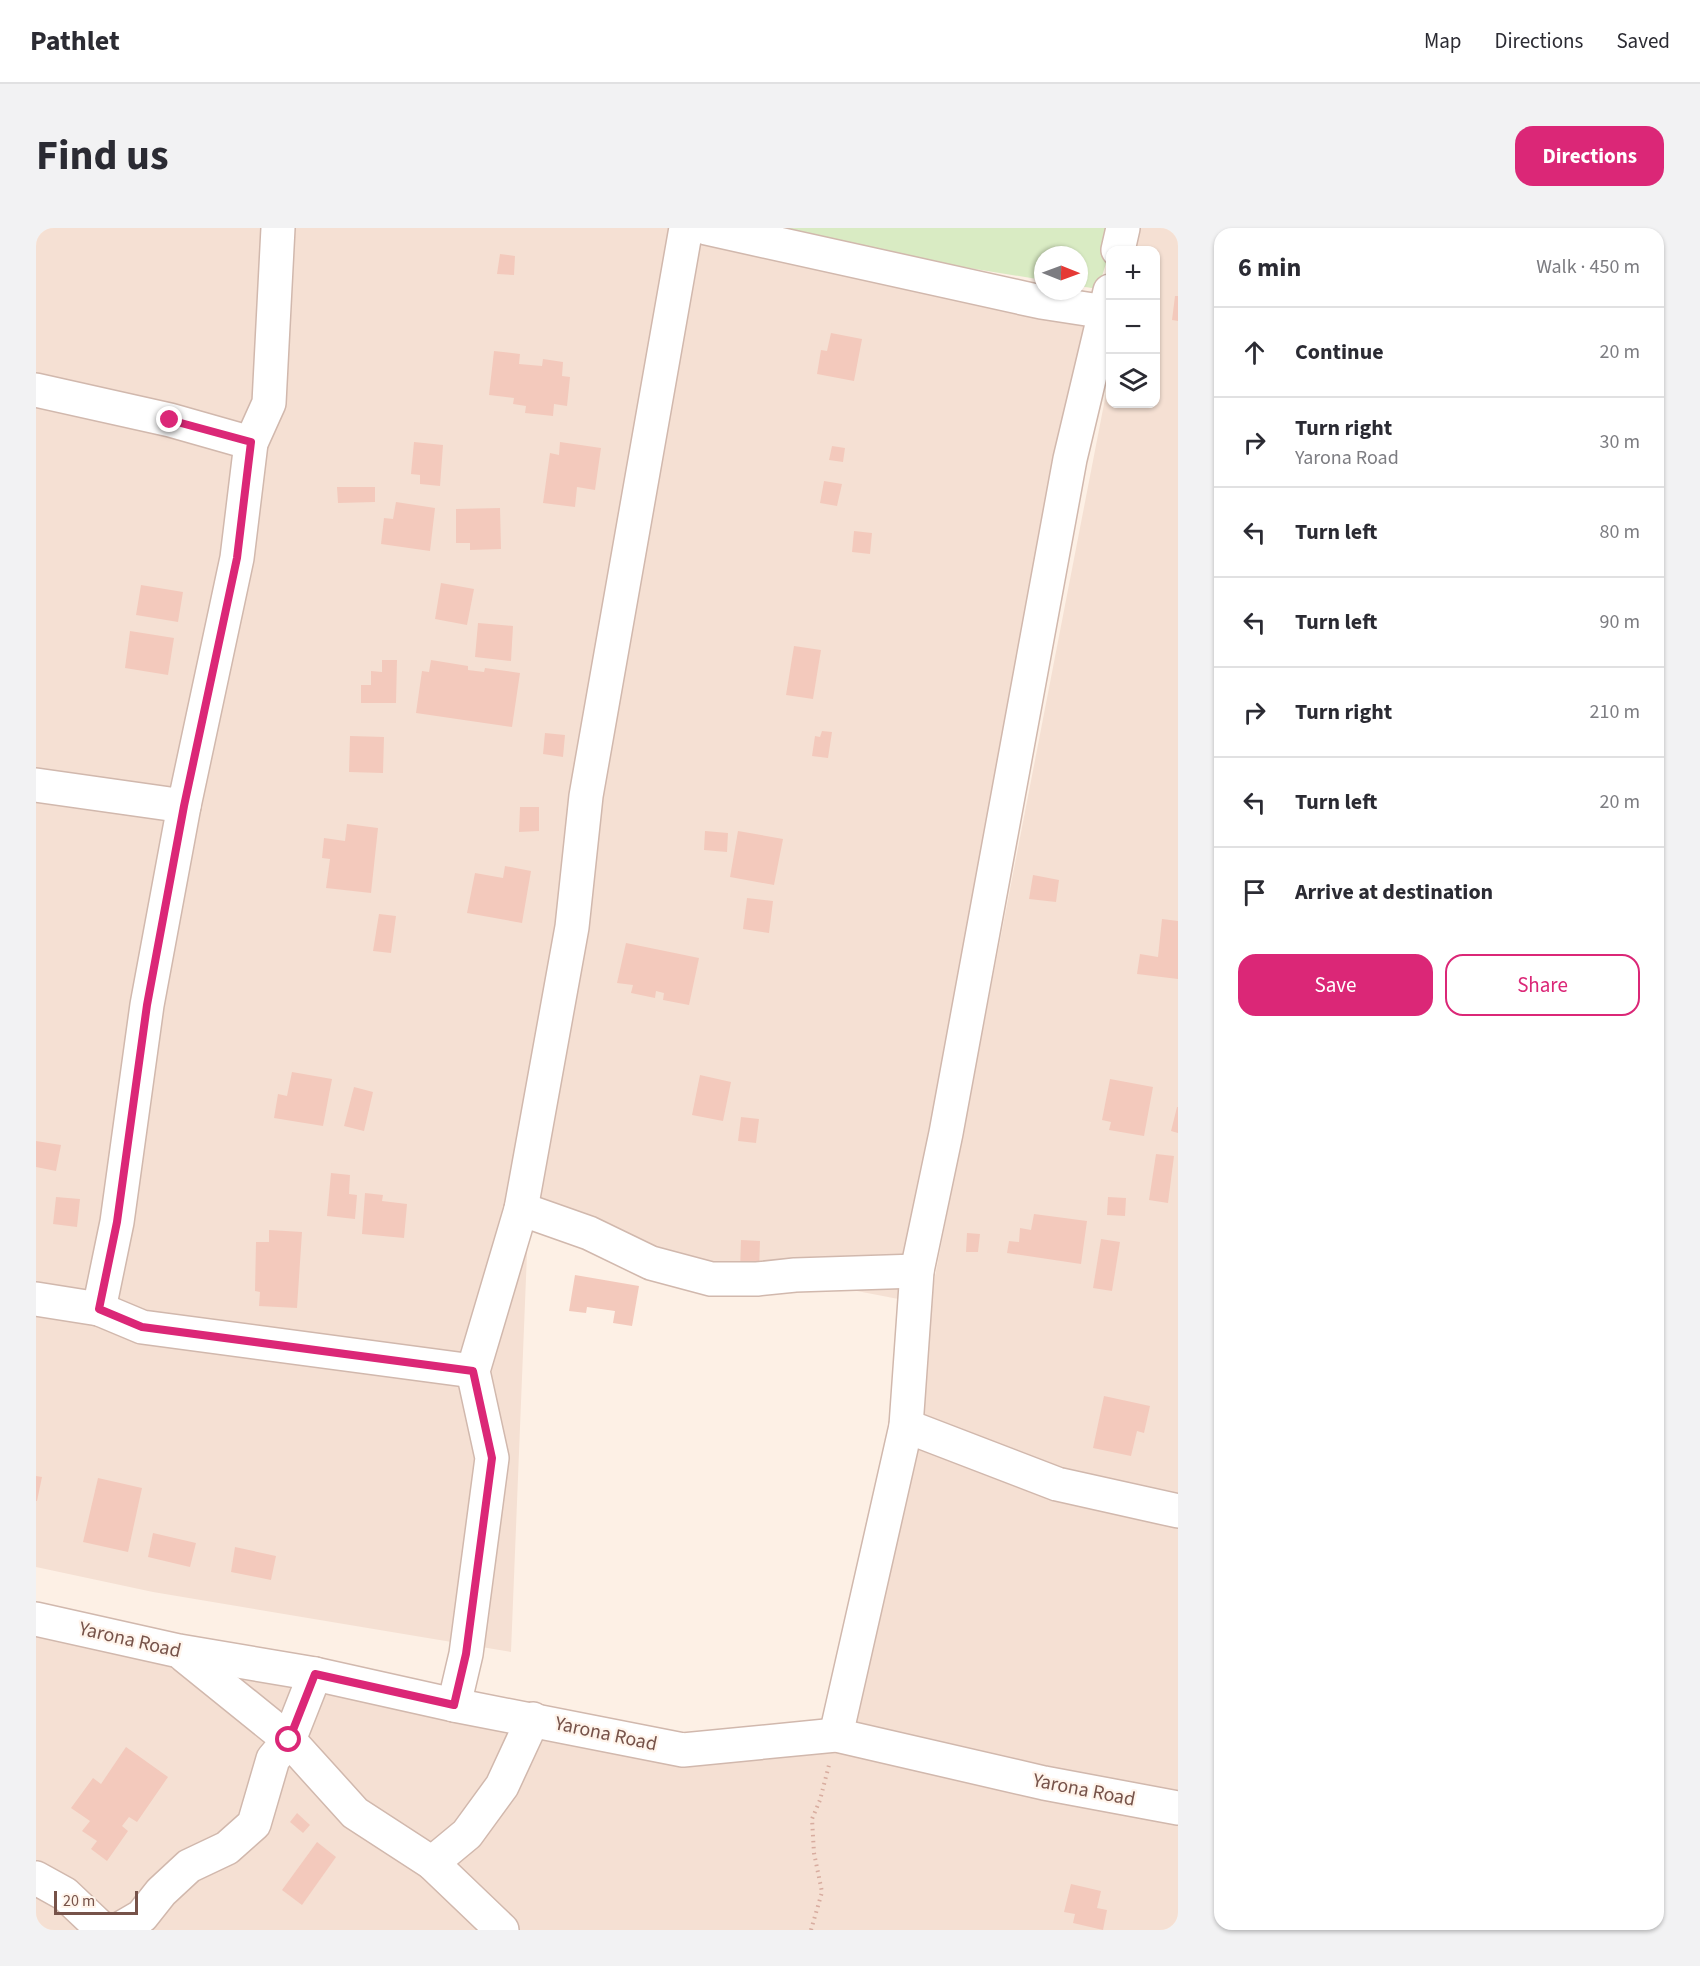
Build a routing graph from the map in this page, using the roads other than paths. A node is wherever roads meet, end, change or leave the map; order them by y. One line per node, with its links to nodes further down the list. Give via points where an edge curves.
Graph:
1 (278, 228): 9 (street, via 269,403)
2 (686, 228): 12 (street, via 588,784 572,927)
3 (706, 228): 6 (street, via 1041,302)
4 (1123, 228): 5 (street)
5 (1119, 246)
6 (1106, 302)
7 (1106, 310): 13 (street, via 1070,459)
8 (36, 390): 9 (street)
9 (251, 442): 11 (street, via 237,558)
10 (36, 785): 11 (street)
11 (184, 806): 15 (street, via 147,1005 117,1222)
12 (521, 1209): 13 (street, via 589,1233 651,1263 711,1279); 16 (street)
13 (917, 1271): 17 (street)
14 (36, 1299): 15 (street)
15 (99, 1309): 16 (street, via 142,1327)
16 (473, 1371): 22 (street, via 492,1458 466,1654)
17 (906, 1426): 18 (street, via 1057,1484); 24 (street)
18 (1178, 1511)
19 (36, 1618): 20 (street, Yarona Road)
20 (179, 1651): 21 (street, Yarona Road); 25 (street)
21 (315, 1674): 22 (street, Yarona Road); 25 (street)
22 (454, 1705): 23 (street, Yarona Road)
23 (533, 1719): 24 (street, Yarona Road, via 683,1750); 27 (street, via 501,1786 467,1834)
24 (836, 1735): 26 (street, Yarona Road, via 1044,1783)
25 (289, 1740): 27 (street, via 355,1813); 30 (street, via 273,1759 254,1824 227,1848 189,1866 160,1892 142,1916)
26 (1178, 1808)
27 (432, 1863): 31 (street)
28 (36, 1878): 29 (street, via 65,1894)
29 (104, 1930)
30 (118, 1930)
31 (502, 1930)

